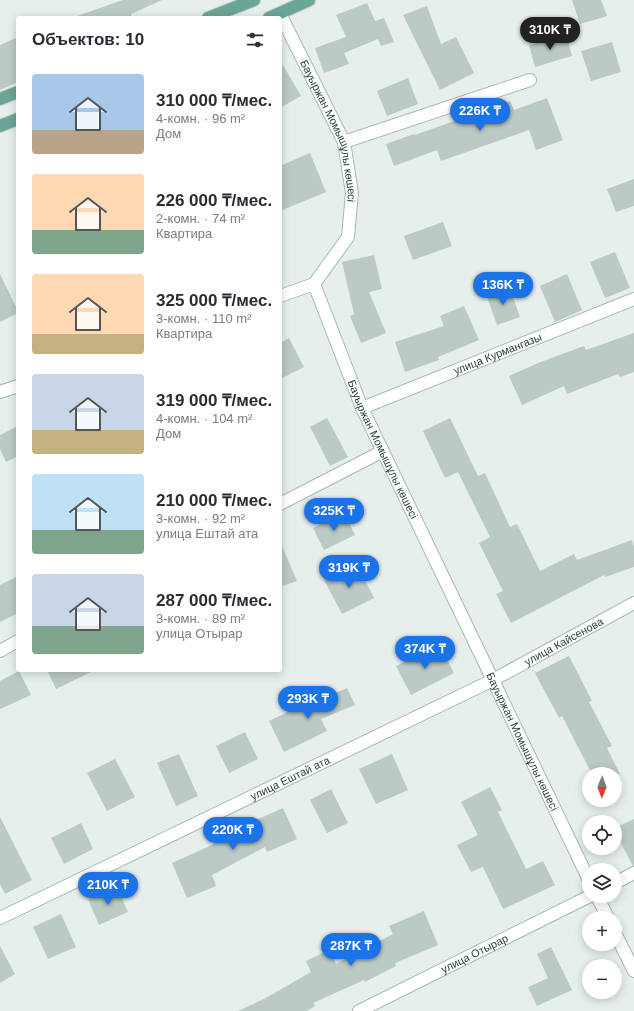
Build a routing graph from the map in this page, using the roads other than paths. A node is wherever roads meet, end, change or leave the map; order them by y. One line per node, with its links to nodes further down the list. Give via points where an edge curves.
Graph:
1 (254, 0): 3 (main road)
2 (309, 0): 4 (main road)
3 (213, 16)
4 (274, 16)
5 (282, 30): 11 (street, Бауыржан Момышұлы көшесі)
6 (530, 80): 11 (street)
7 (16, 93): 8 (main road)
8 (0, 99)
9 (16, 120): 10 (main road)
10 (0, 126)
11 (344, 142): 12 (street, Бауыржан Момышұлы көшесі, via 352,193 348,237)
12 (314, 284): 13 (street); 17 (street, Бауыржан Момышұлы көшесі)
13 (282, 295)
14 (634, 299): 17 (street, улица Курмангазы)
15 (16, 387): 16 (street)
16 (0, 392)
17 (362, 408): 18 (street, Бауыржан Момышұлы көшесі)
18 (383, 451): 19 (street); 23 (street, Бауыржан Момышұлы көшесі)
19 (282, 503)
20 (634, 603): 23 (street, улица Кайсенова)
21 (16, 642): 22 (street)
22 (0, 651)
23 (493, 680): 24 (street, Бауыржан Момышұлы көшесі); 28 (street, улица Ештай ата)
24 (582, 865)
25 (634, 874): 26 (street)
26 (622, 880)
27 (582, 900): 31 (street, улица Отырар)
28 (0, 918)
29 (622, 947): 30 (street)
30 (634, 971)
31 (358, 1011)

